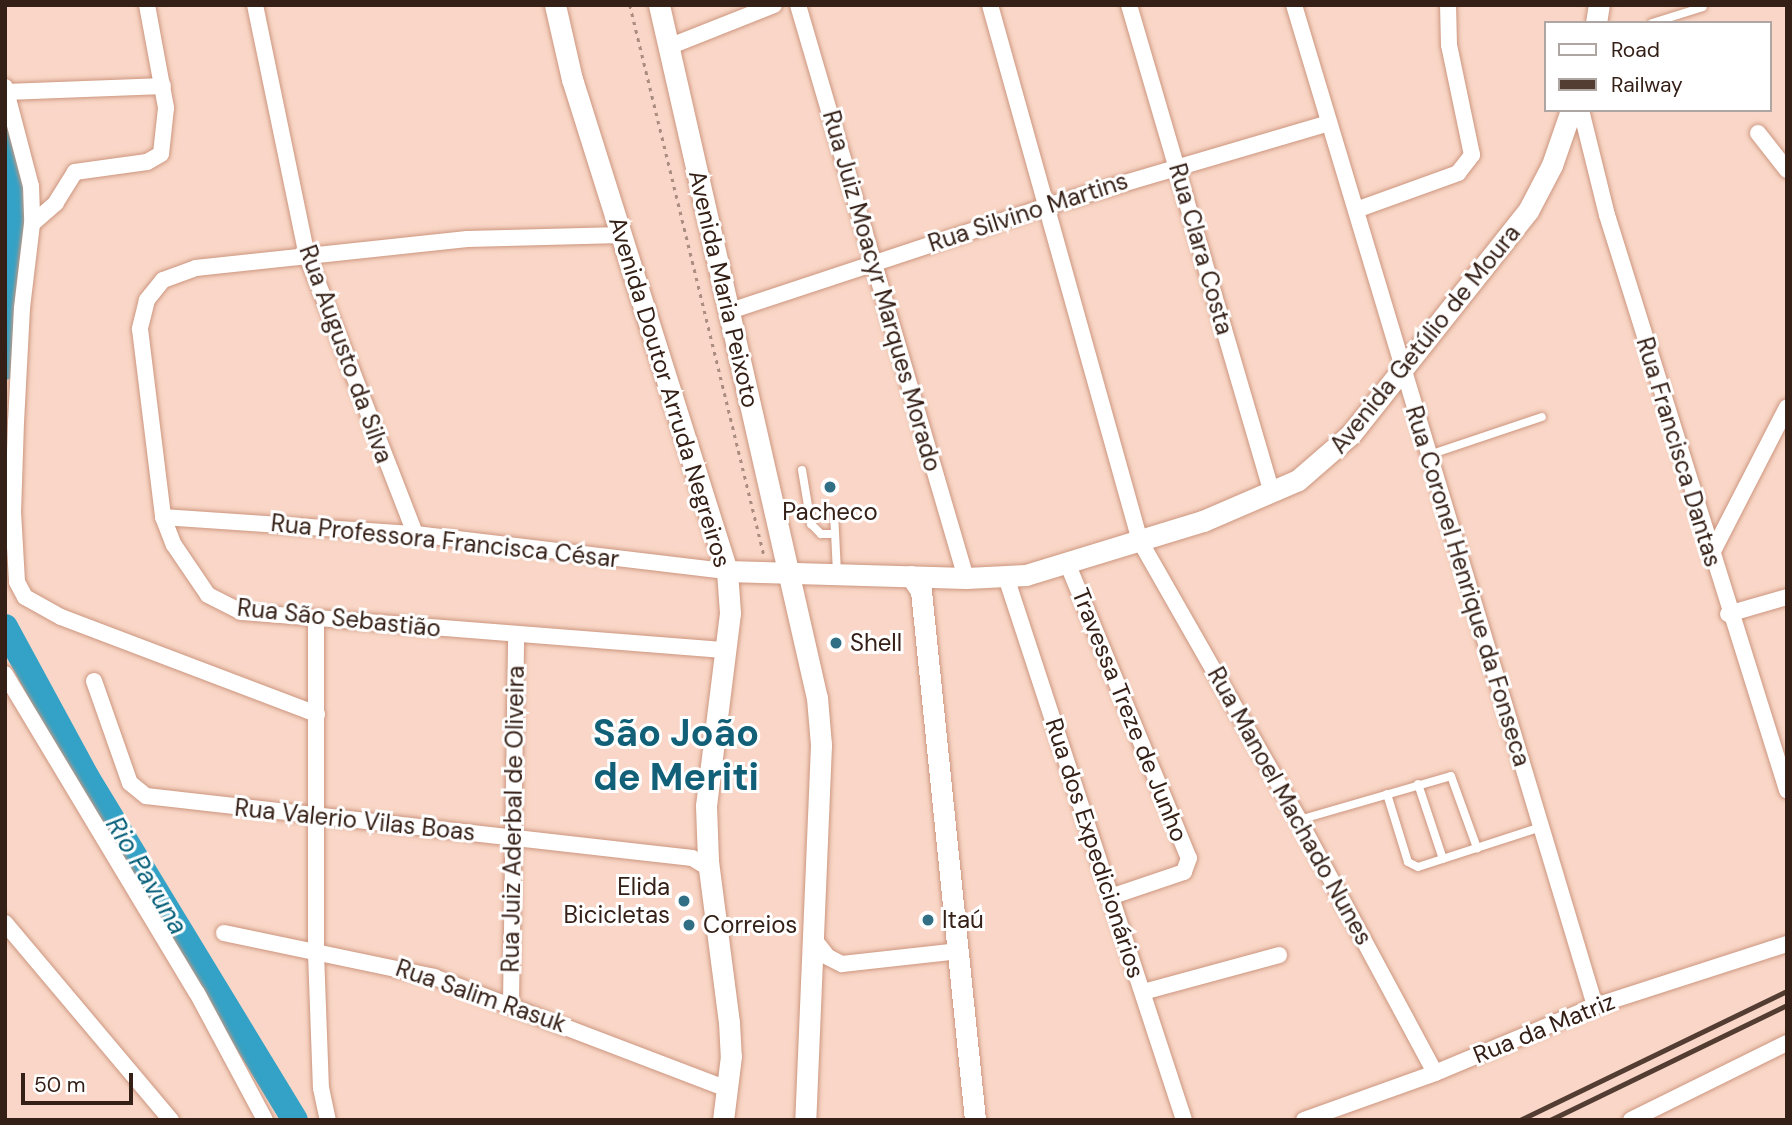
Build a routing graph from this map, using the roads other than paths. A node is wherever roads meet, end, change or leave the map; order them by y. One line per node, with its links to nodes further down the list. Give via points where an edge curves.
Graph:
1 (147, 5): 14 (street)
2 (255, 5): 26 (street, Rua Augusto da Silva)
3 (555, 5): 25 (main road, Avenida Doutor Arruda Negreiros, via 572,79)
4 (659, 5): 13 (main road, Avenida Maria Peixoto)
5 (774, 5): 13 (street)
6 (798, 5): 27 (street, Rua Juiz Moacyr Marques Morado)
7 (990, 5): 22 (street, Rua Manoel Machado Nunes)
8 (1129, 5): 20 (street, Rua Clara Costa)
9 (1294, 5): 18 (street, Rua Coronel Henrique da Fonseca)
10 (1448, 5): 23 (street, via 1449,45 1472,155 1458,173)
11 (1703, 7): 12 (lane)
12 (1658, 21)
13 (668, 47): 28 (main road, Avenida Maria Peixoto)
14 (163, 86): 15 (street); 24 (street, via 167,125 161,153 147,162 75,172 56,203)
15 (6, 90): 24 (street, via 31,186)
16 (1571, 112): 29 (main road, Avenida Getúlio de Moura, via 1528,211)
17 (1581, 112): 40 (street, Rua Francisca Dantas, via 1607,215)
18 (1329, 123): 20 (street, Rua Silvino Martins); 23 (street, Rua Coronel Henrique da Fonseca)
19 (1758, 133): 21 (street)
20 (1176, 165): 22 (street, Rua Silvino Martins); 34 (street, Rua Clara Costa)
21 (1787, 170)
22 (1047, 206): 27 (street, Rua Silvino Martins); 39 (street, Rua Manoel Machado Nunes)
23 (1356, 210): 29 (street, Rua Coronel Henrique da Fonseca)
24 (32, 224): 55 (street, via 22,307 13,512 17,582 25,597 61,617)
25 (622, 235): 26 (street, Rua São Sebastião, via 467,239); 42 (main road, Avenida Doutor Arruda Negreiros)
26 (307, 255): 36 (street, Rua São Sebastião, via 176,274 147,300 140,329); 37 (street, Rua Augusto da Silva)
27 (873, 262): 28 (street, Rua Silvino Martins); 46 (street, Rua Juiz Moacyr Marques Morado)
28 (730, 311): 43 (main road, Avenida Maria Peixoto)
29 (1402, 370): 32 (street, Rua Coronel Henrique da Fonseca); 34 (main road, Avenida Getúlio de Moura, via 1329,457)
30 (1787, 407): 40 (street)
31 (1542, 417): 32 (lane)
32 (1429, 455): 62 (street, Rua Coronel Henrique da Fonseca)
33 (802, 470): 38 (lane, via 811,523 821,534)
34 (1272, 493): 39 (main road, Avenida Getúlio de Moura)
35 (834, 513): 38 (lane)
36 (163, 516): 37 (street, Rua Professora Francisca César); 50 (street, Rua São Sebastião, via 193,574 223,606)
37 (415, 534): 42 (street, Rua Professora Francisca César)
38 (835, 534): 44 (lane)
39 (1140, 541): 41 (main road, Avenida Getúlio de Moura); 61 (street, Rua Manoel Machado Nunes)
40 (1711, 555): 49 (street, Rua Francisca Dantas)
41 (1068, 565): 45 (main road, Avenida Getúlio de Moura); 67 (street, Travessa Treze de Junho, via 1189,858 1184,872)
42 (727, 571): 43 (main road, Avenida Getúlio de Moura); 52 (main road, Avenida Doutor Arruda Negreiros)
43 (790, 572): 44 (main road, Avenida Getúlio de Moura); 70 (main road, Avenida Maria Peixoto, via 817,698 821,745)
44 (837, 572): 47 (main road, Avenida Getúlio de Moura)
45 (1006, 577): 46 (main road, Avenida Getúlio de Moura); 67 (street, Rua dos Expedicionários)
46 (966, 578): 47 (main road, Avenida Getúlio de Moura)
47 (922, 582): 72 (main road)
48 (1787, 597): 49 (street)
49 (1728, 614): 56 (street, Rua Francisca Dantas)
50 (316, 620): 51 (street, Rua São Sebastião); 55 (street)
51 (516, 635): 52 (street, Rua São Sebastião); 63 (street, Rua Juiz Aderbal de Oliveira)
52 (725, 650): 65 (main road, Avenida Doutor Arruda Negreiros, via 708,771)
53 (5, 674): 82 (street, via 197,993)
54 (94, 681): 60 (street, Rua Valerio Vilas Boas, via 136,791)
55 (317, 714): 60 (street)
56 (1784, 770): 58 (street, Rua Francisca Dantas)
57 (1418, 784): 59 (lane); 64 (lane, via 1445,776 1456,781); 66 (lane)
58 (1787, 790)
59 (1387, 794): 61 (lane); 66 (lane, via 1408,862 1418,867)
60 (318, 817): 63 (street, Rua Valerio Vilas Boas); 73 (street)
61 (1299, 820): 79 (street, Rua Manoel Machado Nunes)
62 (1541, 827): 64 (lane); 77 (street, Rua Coronel Henrique da Fonseca)
63 (512, 836): 65 (street, Rua Valerio Vilas Boas); 76 (street, Rua Juiz Aderbal de Oliveira)
64 (1476, 848): 66 (lane)
65 (703, 858): 80 (main road, Avenida Doutor Arruda Negreiros, via 726,982)
66 (1443, 859)
67 (1110, 897): 75 (street, Rua dos Expedicionários)
68 (5, 923): 81 (street)
69 (224, 933): 73 (street, Rua Salim Rasuk)
70 (813, 938): 72 (street, via 828,957 842,964); 85 (main road, Avenida Maria Peixoto)
71 (1787, 944): 77 (street, Rua da Matriz)
72 (959, 951): 86 (main road)
73 (316, 953): 76 (street, Rua Salim Rasuk, via 399,967); 83 (street, via 321,1088)
74 (1279, 955): 75 (street)
75 (1143, 992): 87 (street, Rua dos Expedicionários)
76 (511, 1003): 80 (street, Rua Salim Rasuk)
77 (1595, 1006): 79 (street, Rua da Matriz)
78 (1787, 1043): 89 (street)
79 (1435, 1073): 88 (street, Rua da Matriz)
80 (729, 1089): 84 (main road, Avenida Doutor Arruda Negreiros)
81 (171, 1120)
82 (265, 1120)
83 (328, 1120)
84 (723, 1120)
85 (805, 1120)
86 (975, 1120)
87 (1184, 1120)
88 (1304, 1120)
89 (1631, 1120)

